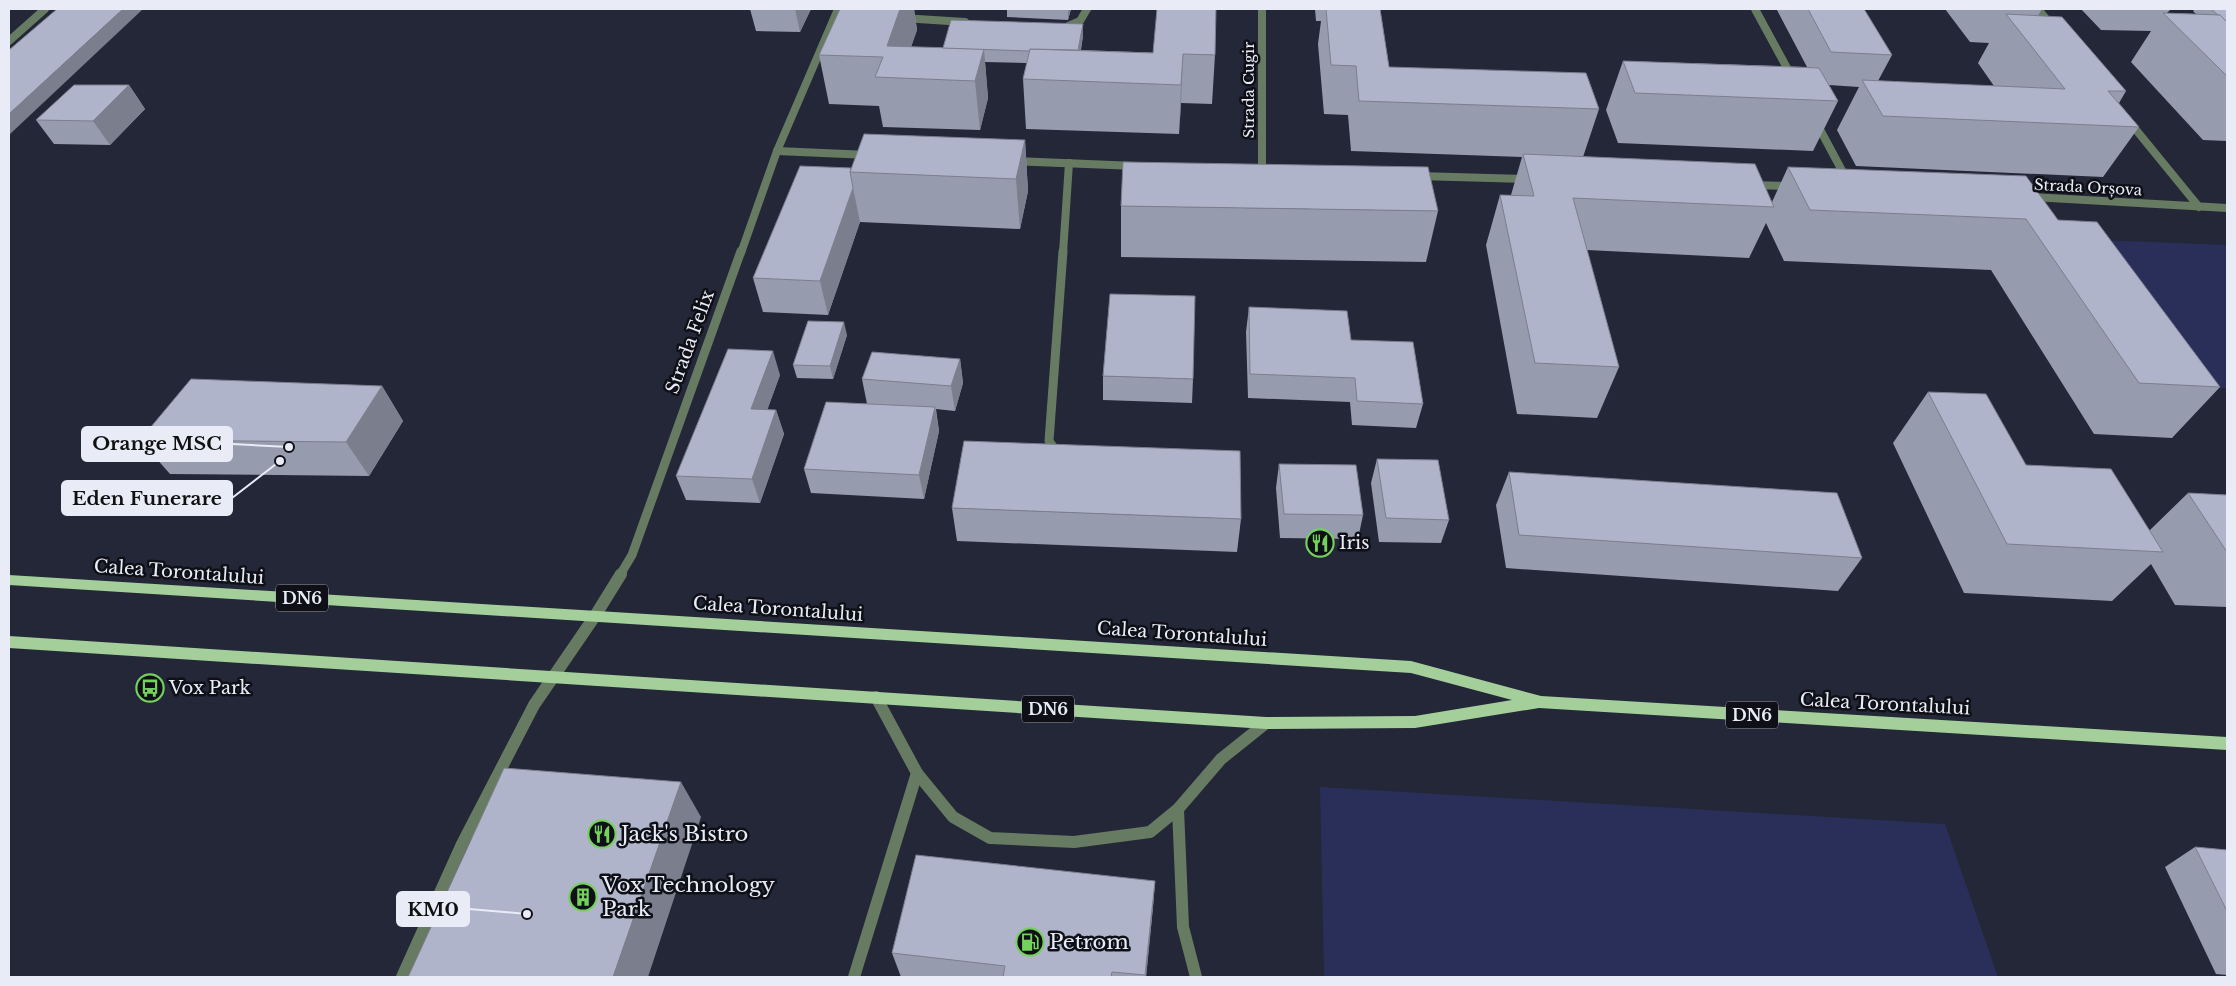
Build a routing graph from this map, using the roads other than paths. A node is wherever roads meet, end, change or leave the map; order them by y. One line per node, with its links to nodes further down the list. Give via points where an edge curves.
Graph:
1 (45, 9): 11 (street)
2 (1087, 9): 9 (street, via 1086,16 1078,24)
3 (1262, 9): 21 (street, Strada Cugir)
4 (1755, 9): 12 (street)
5 (2038, 9): 10 (street)
6 (840, 12): 15 (street, Strada Felix)
7 (895, 17): 8 (street)
8 (974, 22)
9 (1062, 28)
10 (2056, 31)
11 (9, 41)
12 (1795, 84)
13 (1813, 117): 27 (street, via 1851,188)
14 (2126, 117): 29 (street)
15 (777, 151): 16 (street); 33 (street, Strada Felix, via 632,555)
16 (874, 155)
17 (1001, 160): 18 (street)
18 (1069, 163): 19 (street); 31 (street, via 1049,441 1058,454)
19 (1146, 166)
20 (1252, 171): 21 (street)
21 (1262, 171): 22 (street)
22 (1272, 172)
23 (1409, 176): 24 (street)
24 (1534, 179)
25 (1742, 184): 26 (street)
26 (1801, 186)
27 (1841, 187)
28 (2023, 197): 29 (street, Strada Orșova)
29 (2199, 207): 30 (street, Strada Orșova)
30 (2227, 208)
31 (1067, 458)
32 (9, 580): 33 (main road, Calea Torontalului / DN6)
33 (595, 616): 35 (street, Strada Felix); 37 (main road, Calea Torontalului / DN6, via 1411,667)
34 (9, 642): 35 (main road, Calea Torontalului / DN6)
35 (555, 677): 36 (main road, Calea Torontalului / DN6); 42 (street, Strada Felix, via 534,705 462,844)
36 (876, 697): 38 (main road, Calea Torontalului / DN6); 40 (street)
37 (1541, 702): 38 (main road, Calea Torontalului / DN6, via 1414,722); 39 (main road, Calea Torontalului / DN6)
38 (1266, 723): 41 (street, via 1221,759)
39 (2227, 744)
40 (917, 773): 41 (street, via 953,817 990,838 1074,842 1150,832); 43 (street)
41 (1178, 809): 44 (street, via 1183,927)
42 (402, 977)
43 (854, 977)
44 (1196, 977)

